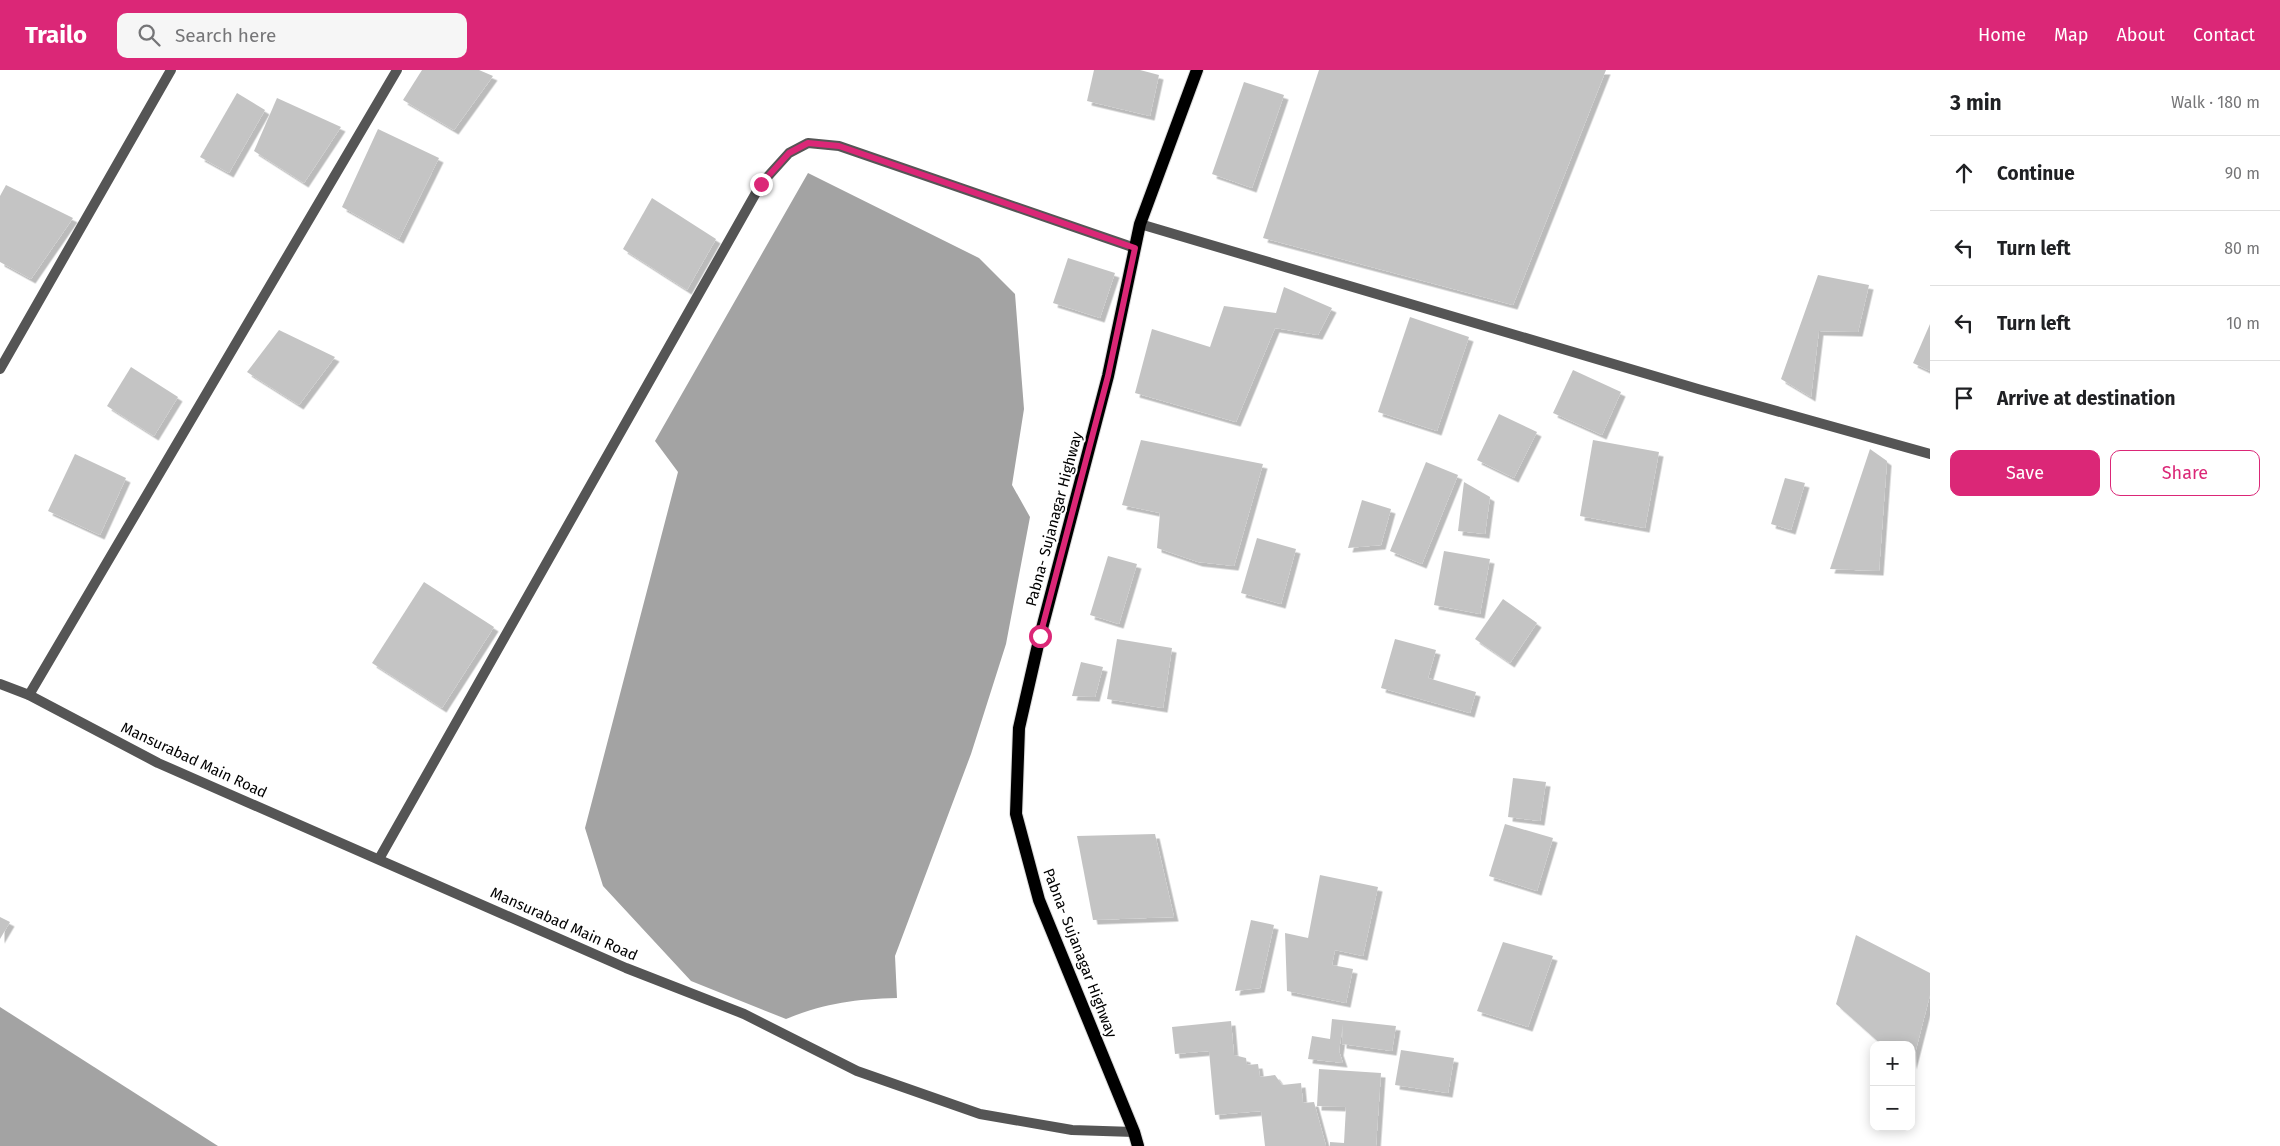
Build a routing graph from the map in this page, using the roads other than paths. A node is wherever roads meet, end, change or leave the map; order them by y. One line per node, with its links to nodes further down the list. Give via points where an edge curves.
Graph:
1 (171, 70): 6 (street)
2 (397, 70): 9 (street)
3 (1197, 70): 4 (main road, Pabna- Sujanagar Highway)
4 (1140, 224): 5 (main road, Pabna- Sujanagar Highway); 7 (street)
5 (1135, 248): 10 (street, via 839,146 808,143 789,153 761,184); 11 (main road, Pabna- Sujanagar Highway, via 1108,376 1019,728 1016,814 1039,900)
6 (0, 369)
7 (1930, 454)
8 (0, 684): 9 (street, Mansurabad Main Road)
9 (29, 695): 10 (street, Mansurabad Main Road, via 158,763)
10 (379, 859): 11 (street, Mansurabad Main Road, via 626,968 744,1014 857,1071 927,1097 980,1114 1030,1124 1072,1130)
11 (1134, 1132): 12 (main road, Pabna- Sujanagar Highway)
12 (1138, 1146)

